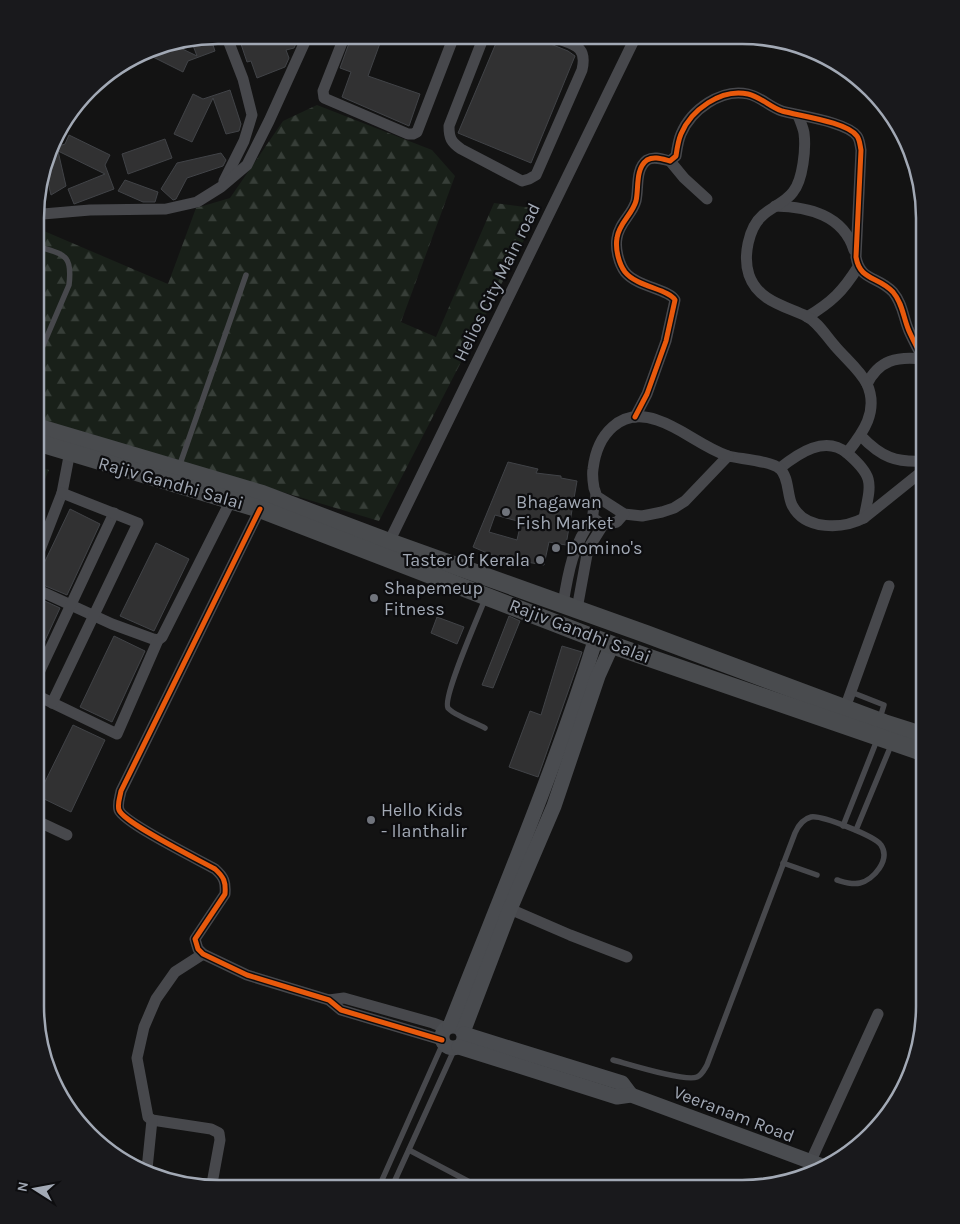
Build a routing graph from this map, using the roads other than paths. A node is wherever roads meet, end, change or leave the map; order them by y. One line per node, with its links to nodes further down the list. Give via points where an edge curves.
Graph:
1 (229, 44): 10 (street, via 252,115 244,141)
2 (304, 44): 10 (street, via 247,165)
3 (341, 44): 4 (street, via 323,91 324,98 408,134 417,132)
4 (451, 44)
5 (481, 44): 6 (street, via 449,126 449,137 460,149 522,181 536,175 582,70 583,52)
6 (570, 44)
7 (632, 44): 43 (street, Helios City Main road)
8 (798, 115): 9 (street, via 780,111 749,94 723,96 696,112 688,121 680,134 676,156); 12 (street, via 804,132 804,157 798,181 794,192); 15 (street, via 836,124 853,131 858,138 861,150)
9 (670, 160): 11 (street); 22 (street, via 647,160 640,169 636,202 616,240 620,262 626,272 638,282 675,300 666,341)
10 (221, 188): 13 (street, via 197,202 166,209)
11 (707, 199)
12 (775, 206): 15 (street, via 804,209 836,222 846,231); 17 (street, via 761,216 750,233 749,275 755,288 775,303)
13 (44, 214)
14 (44, 249): 18 (lane, via 64,256 70,265 69,285)
15 (857, 262): 17 (street, via 848,284 828,304); 19 (street, via 867,276 884,283 894,293 902,305)
16 (246, 275): 31 (lane)
17 (807, 317): 21 (street)
18 (44, 343)
19 (916, 344)
20 (916, 359): 21 (street, via 901,358 885,363 872,373)
21 (867, 384): 24 (street, via 869,421)
22 (635, 417): 28 (street, via 660,420 713,451); 34 (street, via 616,423 604,436 593,468)
23 (44, 431): 26 (main road, Rajiv Gandhi Salai)
24 (861, 436): 27 (street); 29 (street, via 883,455 896,460)
25 (44, 443): 26 (main road, Rajiv Gandhi Salai)
26 (71, 445): 31 (main road, Rajiv Gandhi Salai); 33 (street); 35 (main road, Rajiv Gandhi Salai, via 106,464)
27 (847, 453): 30 (street, via 836,446 817,447 797,455); 40 (street, via 868,476 869,494)
28 (728, 456): 30 (street); 38 (street, via 685,501 674,508 642,516)
29 (916, 461)
30 (780, 468): 40 (street, via 792,506 800,515 813,522 839,526)
31 (178, 470): 43 (main road, Rajiv Gandhi Salai, via 262,494)
32 (916, 476): 40 (street)
33 (62, 494): 37 (street); 42 (street)
34 (596, 496): 38 (street); 39 (street)
35 (231, 500): 36 (main road, Rajiv Gandhi Salai); 51 (street, via 162,638)
36 (260, 509): 46 (main road, Rajiv Gandhi Salai); 71 (street, via 122,791 118,806 119,812 135,825 222,875 225,894 195,939)
37 (114, 513): 47 (street); 49 (street, via 138,522)
38 (624, 514): 41 (street, via 617,522)
39 (593, 518): 41 (street); 48 (street, via 577,542 568,571)
40 (864, 518)
41 (602, 525): 48 (street, via 588,549)
42 (44, 540)
43 (389, 542): 48 (main road, Rajiv Gandhi Salai)
44 (889, 586): 55 (street)
45 (44, 593): 47 (street)
46 (486, 596): 50 (main road, Rajiv Gandhi Salai); 57 (lane, via 447,697 449,709)
47 (71, 605): 49 (street); 53 (street)
48 (570, 607): 55 (main road, Rajiv Gandhi Salai)
49 (93, 615): 51 (street); 56 (street)
50 (596, 638): 52 (main road, Rajiv Gandhi Salai); 61 (street)
51 (158, 640): 56 (street, via 117,734)
52 (612, 645): 58 (main road, Rajiv Gandhi Salai); 61 (street)
53 (44, 662)
54 (44, 700): 56 (street)
55 (848, 700): 58 (main road, Rajiv Gandhi Salai)
56 (52, 704)
57 (485, 728)
58 (886, 730): 59 (main road, Rajiv Gandhi Salai); 60 (main road, Rajiv Gandhi Salai); 63 (lane); 64 (lane)
59 (916, 735)
60 (916, 748)
61 (550, 793): 69 (street)
62 (44, 824): 65 (street)
63 (843, 826): 64 (lane); 66 (lane, via 819,818 806,820 800,824)
64 (856, 830): 68 (lane, via 880,844 882,862 874,875 862,883)
65 (67, 835)
66 (782, 863): 67 (lane); 75 (lane, via 702,1073 697,1077 684,1077)
67 (817, 875)
68 (837, 880)
69 (512, 887): 70 (street); 74 (street)
70 (510, 909): 72 (street); 74 (street)
71 (203, 954): 74 (street, via 247,975 329,1000 341,1010); 76 (street, via 174,972 156,999 144,1027 137,1058 145,1110)
72 (627, 957)
73 (878, 1014): 78 (street)
74 (448, 1036): 77 (lane); 79 (street, Veeranam Road, via 622,1083 631,1095); 82 (lane)
75 (613, 1060)
76 (152, 1120): 80 (street); 81 (street, via 219,1133)
77 (408, 1150): 83 (lane); 84 (lane)
78 (819, 1162)
79 (815, 1164)
80 (147, 1165)
81 (213, 1180)
82 (382, 1180)
83 (395, 1180)
84 (466, 1180)

